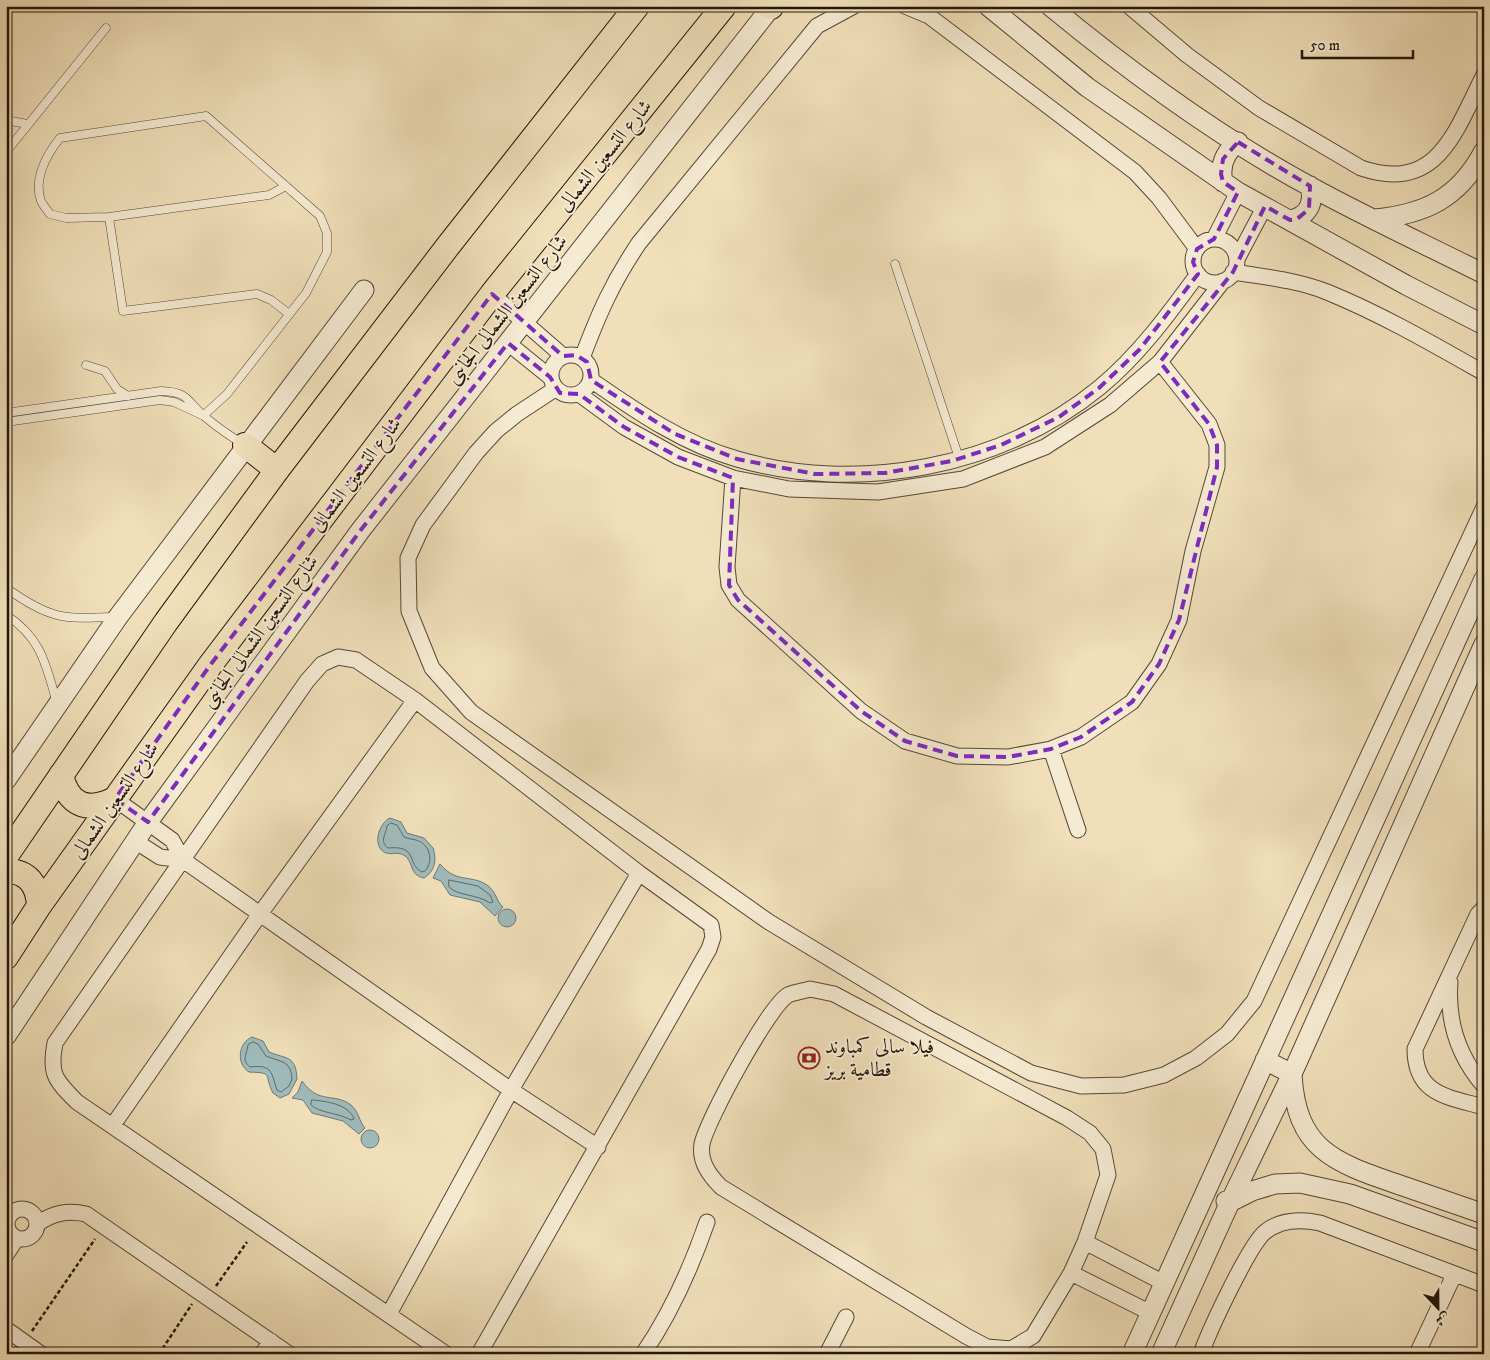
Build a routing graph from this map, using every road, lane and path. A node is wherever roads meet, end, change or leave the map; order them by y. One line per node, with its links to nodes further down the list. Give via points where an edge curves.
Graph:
1 (637, 6): 49 (main road)
2 (724, 6): 30 (main road, شارع التسعين الشمالى)
3 (854, 6): 36 (street, via 817,26 639,243 601,307)
4 (905, 6): 24 (street, via 929,16 1135,172)
5 (988, 6): 18 (street, via 1087,87)
6 (1050, 6): 13 (street, via 1111,56)
7 (1129, 6): 10 (street, via 1187,55 1259,108 1361,168 1379,174 1408,173 1434,160 1447,146)
8 (771, 7): 32 (street, شارع التسعين الشمالى الجانبى)
9 (106, 28): 12 (lane)
10 (1484, 75)
11 (6, 120): 12 (lane)
12 (27, 124): 15 (lane)
13 (1238, 142): 17 (street); 18 (street, via 1223,159 1221,174)
14 (1484, 151): 21 (street, via 1458,188 1433,206 1404,216)
15 (6, 152)
16 (286, 186): 20 (lane, via 269,195); 20 (lane, via 206,116 60,138 46,156 40,181 41,200 50,214 66,218); 31 (lane, via 320,216 327,233 327,252 321,268)
17 (1310, 186): 21 (street); 22 (street, via 1309,209 1297,219)
18 (1230, 187): 19 (street); 23 (street)
19 (1265, 206): 22 (street); 26 (street)
20 (109, 217): 31 (lane, via 123,311 256,294 271,300)
21 (1373, 219): 28 (street)
22 (1290, 220): 33 (street, via 1406,286)
23 (1214, 239): 24 (street, via 1207,240); 26 (street, via 1227,242 1232,247)
24 (1197, 249): 27 (street, via 1193,262)
25 (895, 264): 48 (lane)
26 (1231, 271): 27 (street, via 1210,282); 37 (street); 39 (street, via 1289,281 1326,292 1401,327)
27 (1198, 274): 48 (street, via 1140,349 1099,388 1059,417 1001,445)
28 (1484, 274)
29 (364, 290): 47 (street)
30 (492, 294): 32 (street); 62 (main road, شارع التسعين الشمالى, via 211,664)
31 (289, 314): 45 (lane, via 227,394)
32 (524, 321): 34 (street, شارع التسعين الشمالى الجانبى); 35 (street)
33 (1484, 325)
34 (508, 343): 41 (street); 63 (street, شارع التسعين الشمالى الجانبى, via 360,531)
35 (563, 356): 36 (street); 41 (street, via 554,364)
36 (582, 358): 40 (street, via 590,368)
37 (1160, 362): 50 (street, via 1110,405 1045,447 963,479 878,492 789,489); 59 (street, via 1210,424 1217,445 1217,467 1193,551 1179,620 1159,664 1132,702 1081,737)
38 (86, 365): 43 (lane, via 105,371 117,389)
39 (1484, 373)
40 (591, 380): 42 (street); 48 (street, via 675,434 737,459 823,474 885,473)
41 (553, 383): 42 (street, via 566,395); 51 (street, via 496,431 476,453 423,525 408,558 409,611 432,668 472,712 769,922 926,1016 1030,1073 1081,1086 1124,1085 1164,1075 1196,1058 1227,1034 1254,1001)
42 (579, 394): 50 (street, via 624,427 678,457)
43 (128, 396): 44 (lane); 45 (lane, via 176,391 190,399)
44 (6, 413)
45 (204, 415): 46 (lane, via 186,410 174,402 160,400); 47 (lane)
46 (6, 422)
47 (245, 445): 49 (main road); 55 (street)
48 (959, 458)
49 (277, 470): 60 (main road, via 166,622)
50 (733, 478): 59 (street, via 727,567 729,585 738,600 861,711 906,741 957,756 1008,757)
51 (1484, 508)
52 (1484, 579): 76 (street)
53 (6, 588): 55 (lane, via 43,612 58,616)
54 (6, 615): 58 (lane, via 32,636 43,655)
55 (118, 617): 58 (street)
56 (1484, 644): 77 (street)
57 (415, 700): 67 (street, via 356,660 338,657 322,664 306,681); 69 (street); 72 (street)
58 (57, 703): 61 (street)
59 (1051, 749): 64 (street)
60 (61, 775): 62 (main road, via 64,789 74,800 87,806 102,806); 66 (main road)
61 (6, 780)
62 (115, 799): 63 (street); 70 (main road, شارع التسعين الشمالى)
63 (148, 822): 65 (street, شارع التسعين الشمالى الجانبى); 67 (street, via 172,840)
64 (1078, 830)
65 (136, 841): 67 (street, via 160,857); 75 (street, شارع التسعين الشمالى الجانبى)
66 (6, 856)
67 (183, 860): 72 (street); 81 (street, via 55,1043 51,1065 61,1086 77,1102)
68 (6, 871): 70 (main road, via 26,876 34,884)
69 (639, 873): 79 (street); 82 (street, via 711,925 713,937 710,949)
70 (39, 906): 73 (main road, شارع التسعين الشمالى)
71 (1484, 908): 74 (street, via 1478,914)
72 (260, 914): 79 (street); 81 (street)
73 (6, 957)
74 (1450, 974): 78 (street, via 1448,995 1455,1037 1463,1056); 80 (street, via 1415,1049 1415,1060 1423,1081 1431,1089 1440,1095)
75 (6, 1036)
76 (1266, 1060): 77 (street); 83 (street)
77 (1292, 1074): 84 (street); 86 (street, via 1294,1100 1302,1124 1318,1146 1338,1162)
78 (1484, 1086)
79 (511, 1090): 82 (street); 101 (street)
80 (1484, 1107)
81 (113, 1125): 101 (street)
82 (598, 1147): 110 (street)
83 (1205, 1192): 84 (street); 97 (street)
84 (1230, 1202): 93 (street, via 1276,1184 1308,1184 1350,1194); 114 (street)
85 (12, 1207): 88 (street, via 28,1211); 90 (street, via 8,1217)
86 (1484, 1214)
87 (707, 1222): 111 (street, via 672,1305)
88 (37, 1224): 89 (street, via 48,1217 73,1211 86,1214); 90 (street, via 31,1236 24,1239)
89 (104, 1225): 99 (street); 104 (path)
90 (10, 1232): 94 (street)
91 (247, 1242): 99 (path)
92 (1085, 1242): 95 (street); 95 (street, via 1108,1175 1103,1149 1090,1133 834,994 810,989 788,995 771,1012 711,1119 702,1145 706,1172 721,1187 987,1347 1011,1349 1033,1336); 97 (street)
93 (1484, 1242)
94 (6, 1255)
95 (1071, 1273): 100 (street)
96 (1454, 1275): 98 (street); 115 (street, via 1320,1223 1306,1220 1279,1224 1256,1240); 116 (street)
97 (1164, 1283): 100 (street)
98 (1484, 1285)
99 (204, 1295): 105 (street); 107 (path)
100 (1151, 1313): 113 (street)
101 (389, 1314): 109 (street)
102 (846, 1317): 112 (street)
103 (6, 1329): 104 (street)
104 (25, 1342): 106 (street)
105 (266, 1348): 108 (street)
106 (40, 1354)
107 (159, 1354)
108 (289, 1354)
109 (446, 1354)
110 (480, 1354)
111 (643, 1354)
112 (827, 1354)
113 (1132, 1354)
114 (1161, 1354)
115 (1201, 1354)
116 (1417, 1354)

